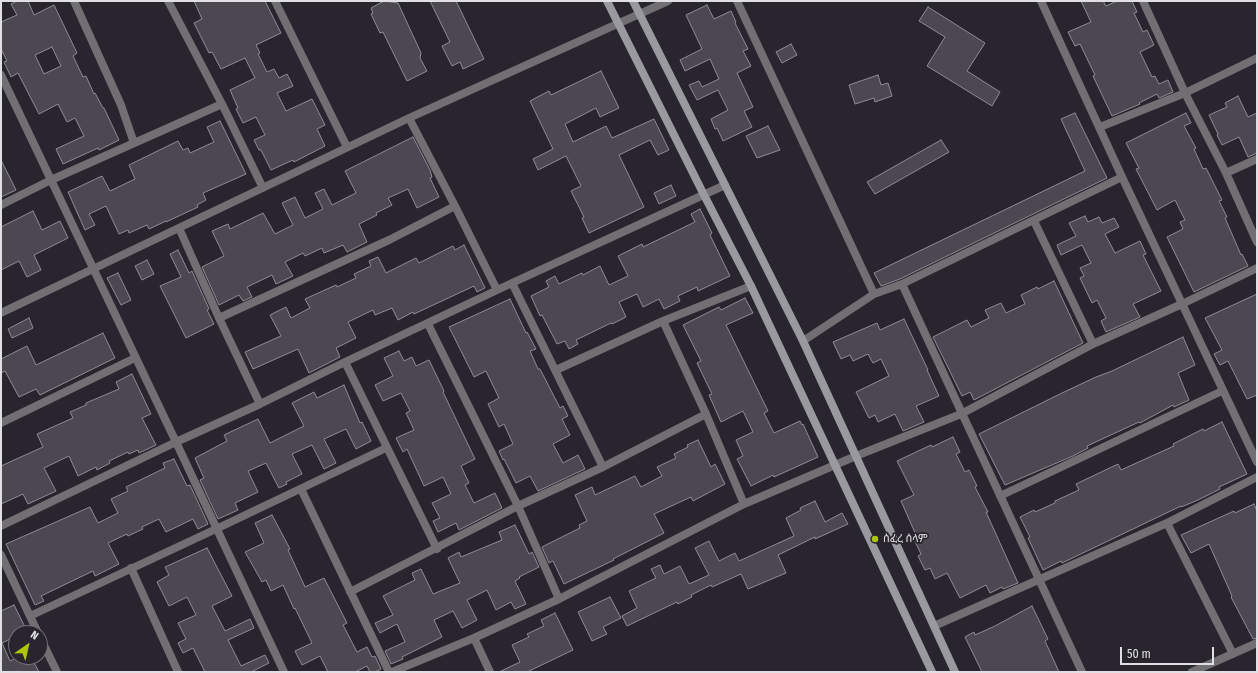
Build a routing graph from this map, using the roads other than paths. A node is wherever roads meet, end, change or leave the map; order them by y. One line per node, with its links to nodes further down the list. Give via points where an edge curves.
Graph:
1 (74, 1): 18 (street, via 121,105)
2 (168, 1): 15 (street)
3 (276, 1): 19 (street)
4 (607, 1): 11 (main road)
5 (632, 1): 10 (main road)
6 (668, 1): 10 (street)
7 (738, 1): 38 (street)
8 (1041, 1): 17 (street)
9 (1143, 1): 14 (street)
10 (639, 14): 11 (street); 24 (main road)
11 (618, 25): 16 (street); 26 (main road)
12 (1257, 58): 14 (street)
13 (1, 75): 23 (street)
14 (1185, 93): 17 (street); 21 (street)
15 (222, 104): 18 (street); 25 (street)
16 (409, 118): 19 (street); 28 (street)
17 (1100, 127): 22 (street)
18 (134, 143): 23 (street)
19 (348, 147): 25 (street)
20 (1257, 159): 21 (street)
21 (1226, 173): 31 (street)
22 (1122, 177): 29 (street); 39 (street)
23 (51, 180): 27 (street); 33 (street)
24 (725, 185): 26 (street); 44 (main road)
25 (263, 188): 30 (street)
26 (704, 195): 34 (street); 36 (main road)
27 (1, 205)
28 (455, 206): 37 (street); 41 (street, via 389,240)
29 (1034, 221): 35 (street); 45 (street)
30 (179, 228): 33 (street); 41 (street)
31 (1257, 242)
32 (1257, 268): 39 (street)
33 (94, 269): 40 (street); 46 (street)
34 (512, 283): 37 (street); 48 (street)
35 (902, 284): 38 (street); 52 (street)
36 (751, 286): 42 (street); 58 (main road)
37 (497, 290): 43 (street)
38 (874, 294): 44 (street)
39 (1182, 304): 45 (street); 49 (street)
40 (1, 314)
41 (219, 318): 50 (street)
42 (663, 321): 48 (street); 51 (street)
43 (428, 324): 47 (street); 64 (street)
44 (803, 341): 56 (main road)
45 (1093, 344): 52 (street)
46 (136, 358): 53 (street); 54 (street)
47 (345, 362): 50 (street); 55 (street)
48 (556, 370): 59 (street)
49 (1222, 390): 57 (street); 62 (street)
50 (260, 404): 54 (street)
51 (706, 414): 59 (street); 63 (street)
52 (962, 414): 56 (street); 62 (street)
53 (1, 423)
54 (176, 442): 66 (street); 67 (street)
55 (386, 448): 61 (street); 68 (street)
56 (856, 456): 58 (street); 76 (main road)
57 (1257, 462)
58 (835, 465): 63 (street); 87 (main road)
59 (602, 467): 64 (street)
60 (1257, 478): 65 (street)
61 (301, 489): 67 (street); 72 (street)
62 (1000, 496): 71 (street)
63 (744, 504): 73 (street)
64 (518, 506): 68 (street); 73 (street)
65 (1167, 523): 71 (street); 80 (street)
66 (1, 526)
67 (216, 529): 70 (street); 83 (street)
68 (437, 549): 72 (street)
69 (1, 554): 74 (street)
70 (131, 568): 74 (street); 82 (street)
71 (1039, 580): 76 (street); 89 (street)
72 (350, 592): 84 (street)
73 (559, 599): 77 (street)
74 (30, 616): 75 (street)
75 (34, 625)
76 (934, 626): 88 (main road)
77 (474, 638): 85 (street); 86 (street)
78 (1257, 643): 80 (street)
79 (48, 653): 81 (street)
80 (1232, 654): 90 (street)
81 (57, 672)
82 (178, 672)
83 (284, 672)
84 (389, 672)
85 (392, 672)
86 (490, 672)
87 (932, 672)
88 (955, 672)
89 (1082, 672)
90 (1192, 672)

